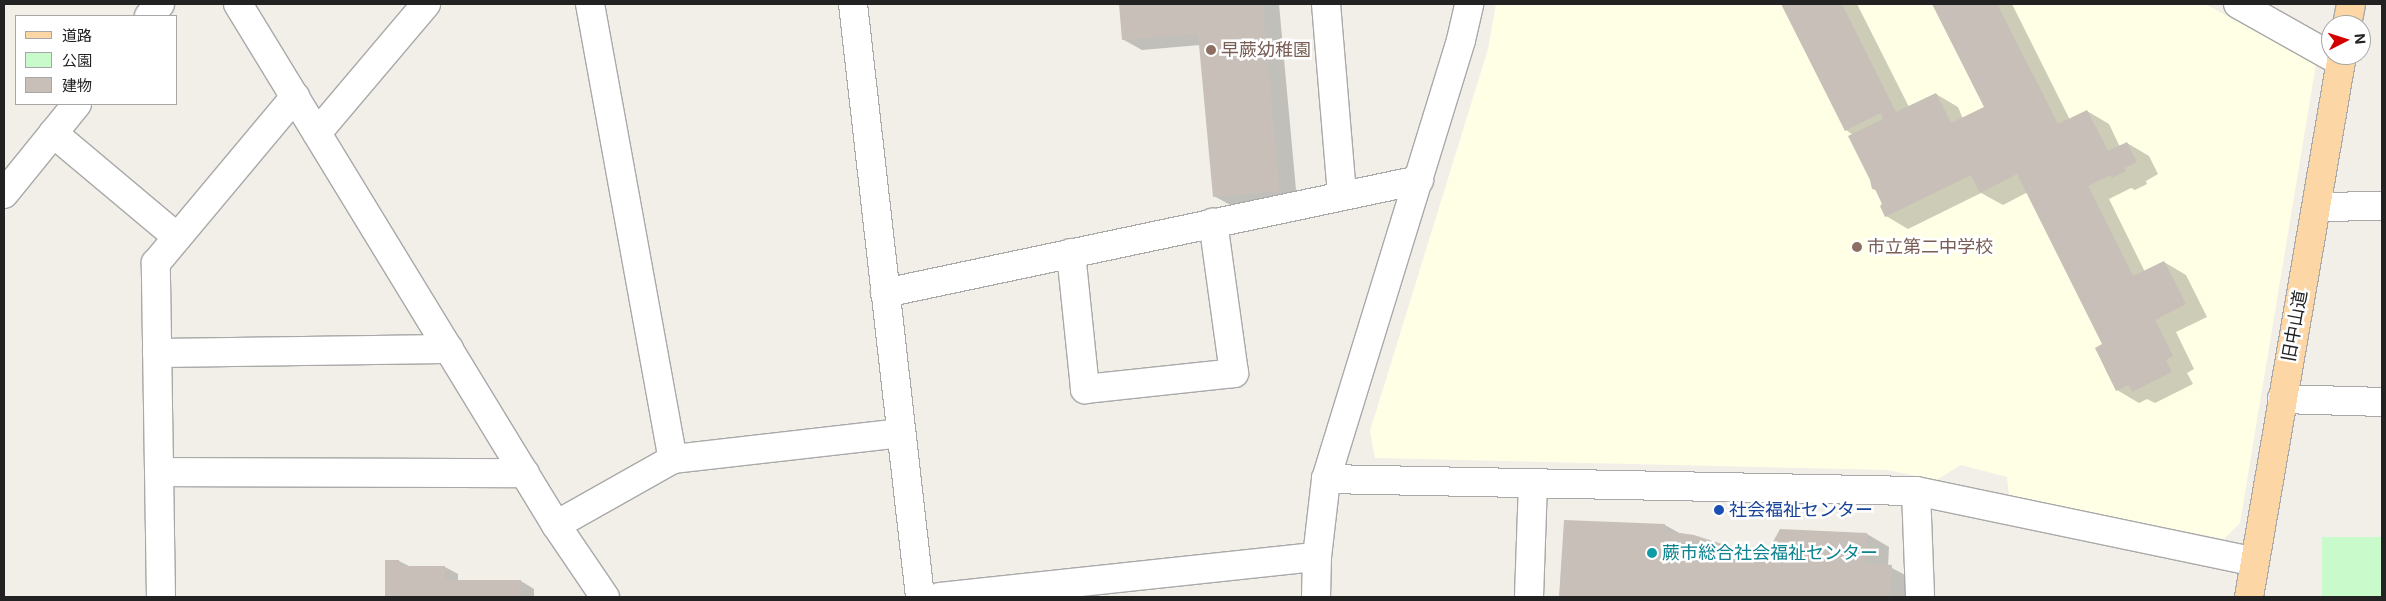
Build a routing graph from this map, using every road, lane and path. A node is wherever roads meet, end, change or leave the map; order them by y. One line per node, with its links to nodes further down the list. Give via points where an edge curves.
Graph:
1 (160, 4): 9 (street)
2 (238, 4): 12 (street)
3 (426, 4): 15 (street)
4 (590, 4): 30 (street)
5 (853, 4): 24 (street)
6 (1326, 4): 18 (street)
7 (1469, 4): 16 (street)
8 (2238, 4): 10 (street)
9 (150, 15)
10 (2321, 48)
11 (2340, 65): 19 (main road, 旧中山道)
12 (295, 97): 15 (street); 22 (street)
13 (76, 105): 14 (street)
14 (53, 133): 17 (street); 22 (street)
15 (317, 133): 25 (street)
16 (1419, 180): 18 (street); 33 (street)
17 (4, 194)
18 (1342, 195): 21 (street)
19 (2316, 206): 20 (street); 27 (main road, 旧中山道)
20 (2382, 206)
21 (1213, 222): 23 (street); 23 (street, via 1234,373 1085,389)
22 (177, 238): 26 (street, via 156,263)
23 (1071, 253): 24 (street)
24 (885, 293): 29 (street)
25 (449, 349): 26 (street); 32 (street)
26 (157, 353): 31 (street)
27 (2282, 400): 28 (street); 38 (main road, 旧中山道)
28 (2382, 402)
29 (901, 433): 30 (street); 42 (street)
30 (673, 459): 36 (street)
31 (158, 472): 32 (street); 40 (street)
32 (525, 474): 36 (street)
33 (1326, 480): 34 (street); 37 (street)
34 (1533, 485): 35 (street); 45 (street)
35 (1916, 491): 38 (street); 46 (street)
36 (556, 525): 41 (street)
37 (1317, 557): 39 (street); 44 (street)
38 (2255, 562): 47 (main road, 旧中山道)
39 (1155, 586): 43 (street)
40 (160, 597)
41 (605, 597)
42 (920, 597)
43 (940, 597)
44 (1316, 597)
45 (1529, 597)
46 (1920, 597)
47 (2249, 597)

